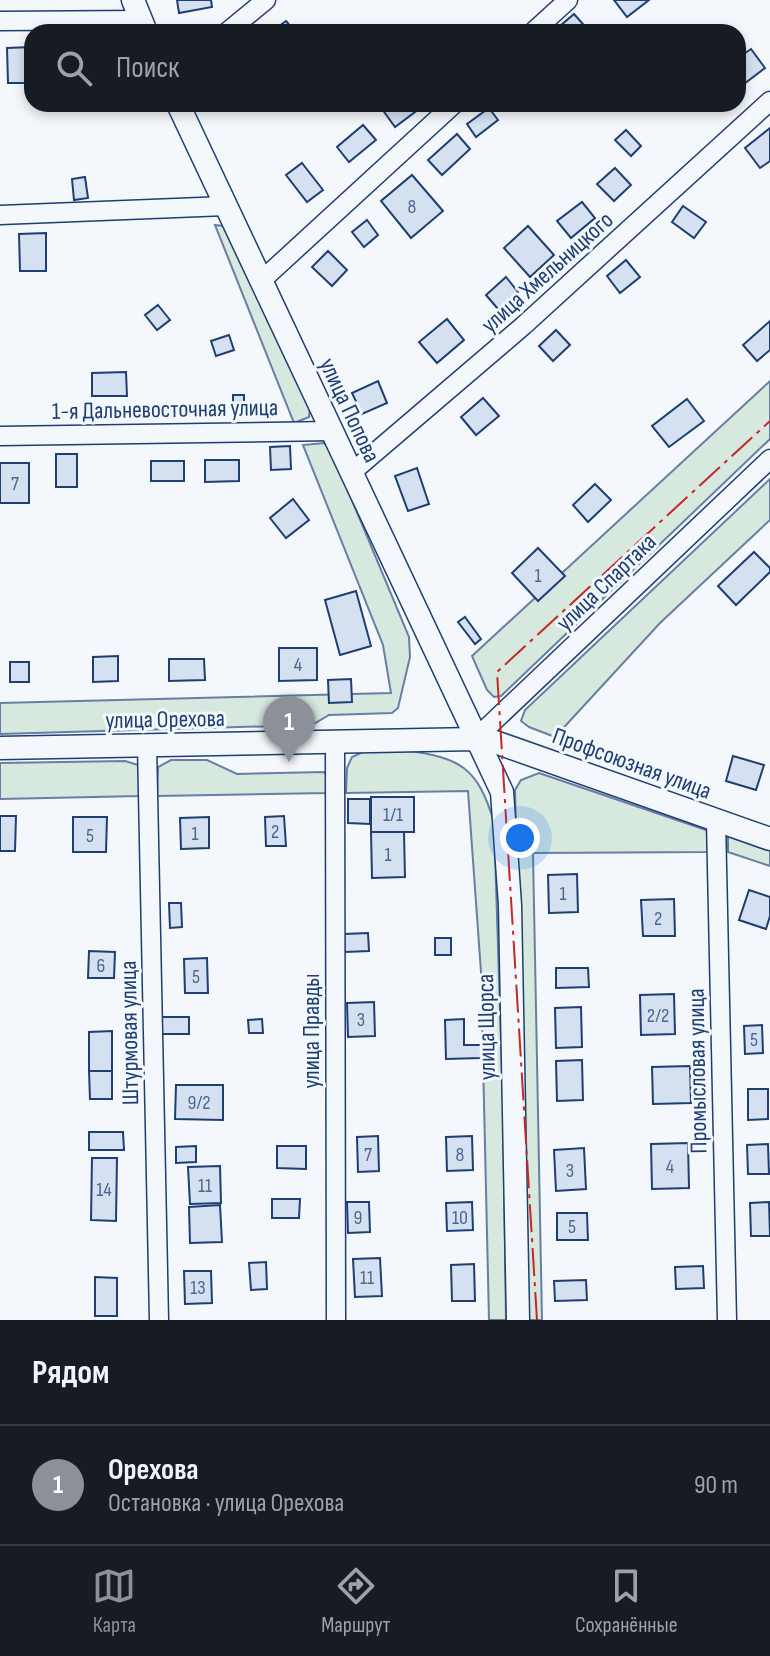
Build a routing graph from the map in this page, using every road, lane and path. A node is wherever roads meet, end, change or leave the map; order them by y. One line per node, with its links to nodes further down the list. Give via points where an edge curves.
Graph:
1 (266, 0): 5 (street)
2 (568, 0): 6 (street)
3 (140, 17): 4 (street)
4 (0, 21)
5 (237, 24)
6 (542, 24)
7 (770, 101): 16 (street, улица Хмельницкого, via 523,326)
8 (182, 112): 10 (street, улица Попова)
9 (445, 112): 12 (street)
10 (226, 206): 11 (street); 12 (street, улица Попова)
11 (0, 215)
12 (261, 281): 13 (street, улица Попова)
13 (331, 431): 14 (street, 1-я Дальневосточная улица); 16 (street, улица Попова)
14 (0, 436)
15 (770, 459): 17 (street, улица Спартака)
16 (351, 473): 17 (street, улица Попова)
17 (475, 739): 18 (street, улица Орехова); 21 (street, Профсоюзная улица); 25 (street, улица Щорса, via 503,799)
18 (335, 742): 19 (street, улица Орехова); 24 (street, улица Правды)
19 (147, 745): 20 (street, улица Орехова); 23 (street, Штурмовая улица)
20 (0, 748)
21 (716, 821): 22 (street, Профсоюзная улица); 26 (street, Промысловая улица)
22 (770, 839)
23 (159, 1320)
24 (336, 1320)
25 (518, 1320)
26 (727, 1320)

